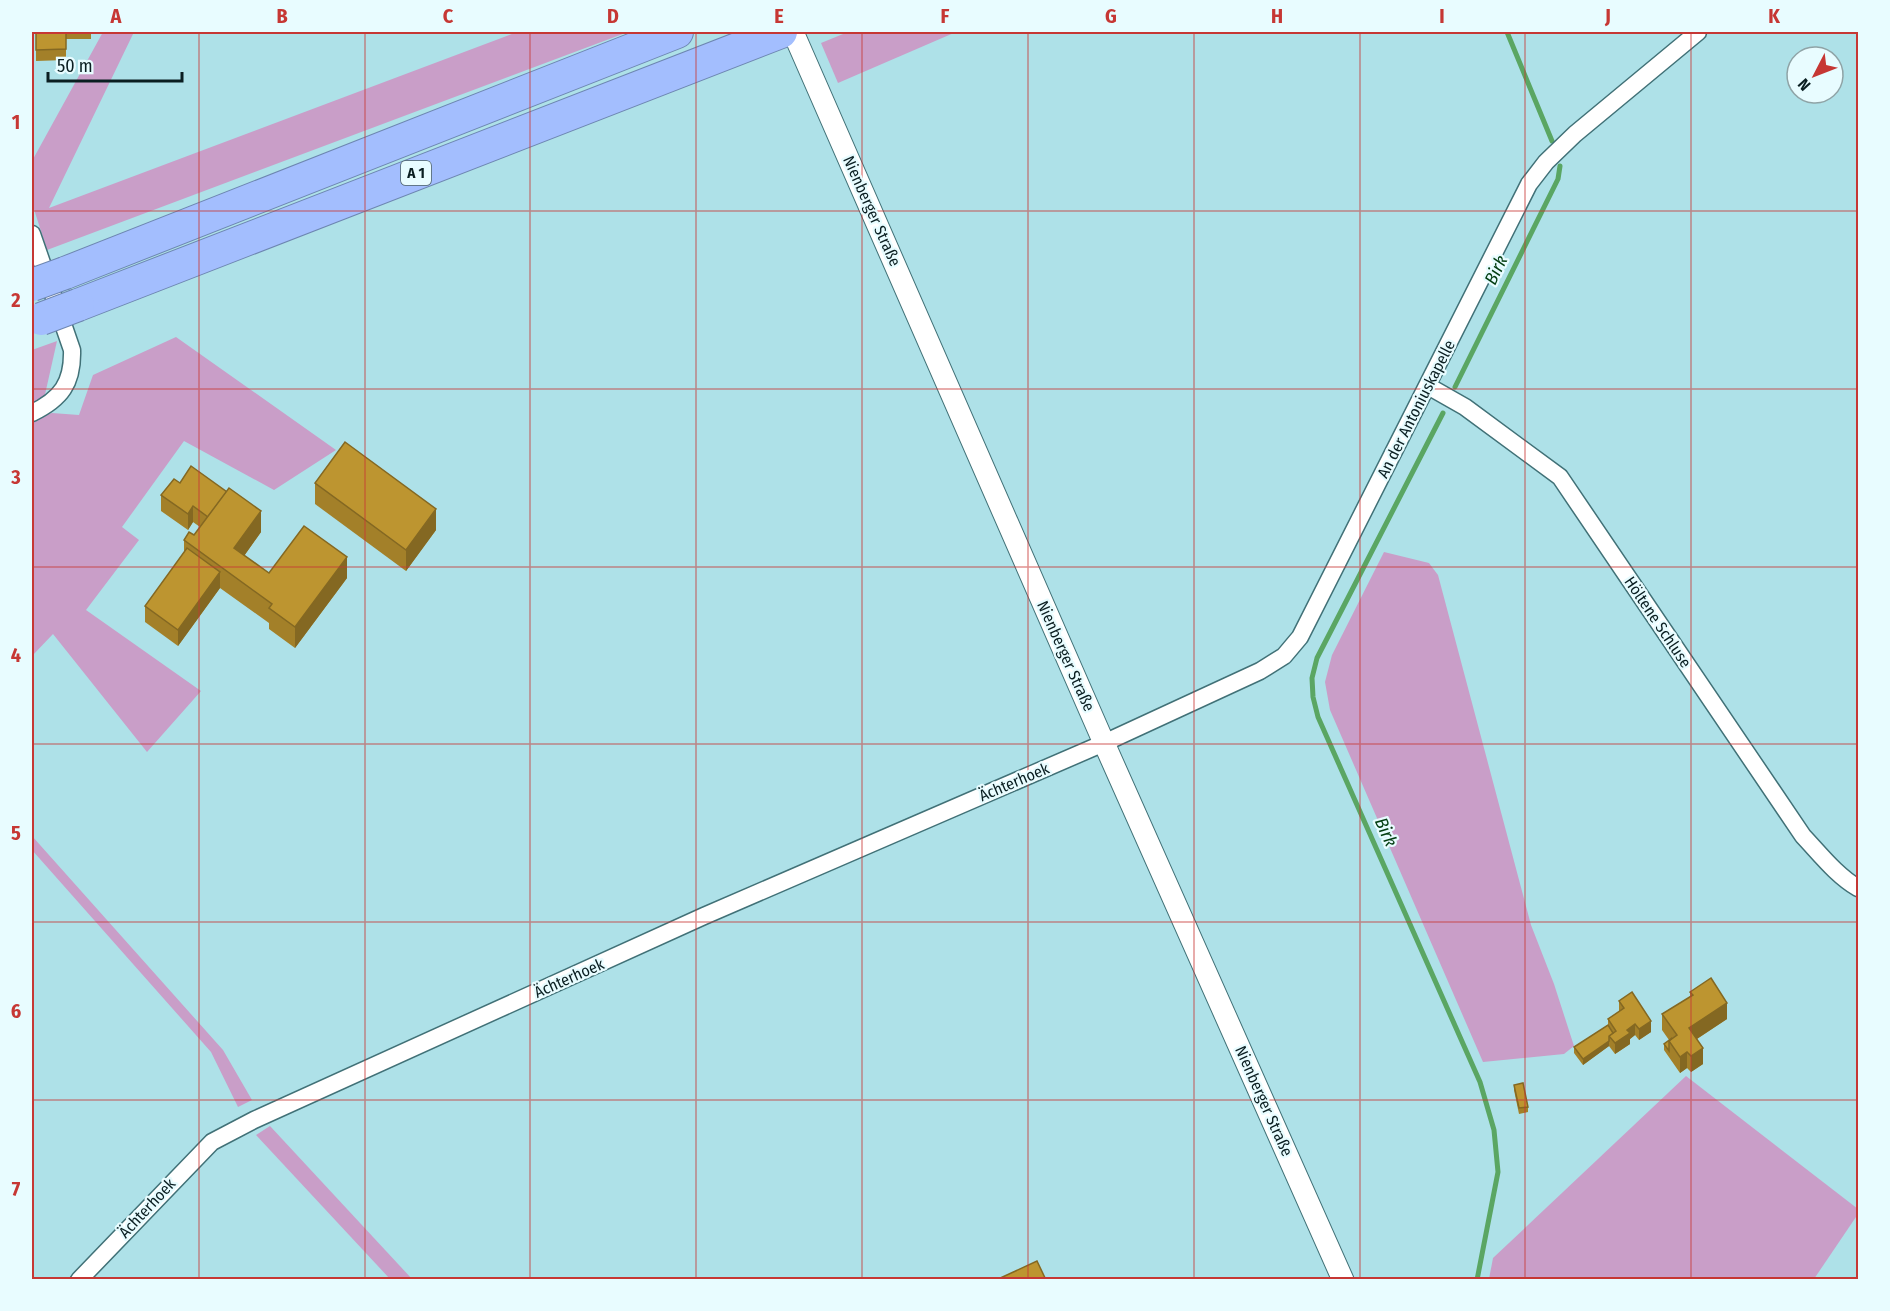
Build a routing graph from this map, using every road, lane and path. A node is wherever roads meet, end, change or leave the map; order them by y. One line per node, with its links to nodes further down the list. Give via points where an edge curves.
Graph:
1 (677, 32): 6 (highway, A 1, bridge)
2 (793, 32): 10 (street, Nienberger Straße)
3 (1698, 32): 8 (street, An der Antoniuskapelle, via 1575,134 1534,176)
4 (767, 37): 7 (highway, A 1, bridge)
5 (32, 234): 9 (street, via 72,350 73,366 60,394)
6 (32, 285)
7 (36, 321)
8 (1433, 389): 10 (street, An der Antoniuskapelle, via 1300,637 1284,656 1260,671); 11 (street, Höltene Schluse, via 1465,407 1560,477 1803,836)
9 (32, 413)
10 (1104, 742): 12 (street, Ächterhoek, via 704,916 212,1142); 13 (street, Nienberger Straße)
11 (1858, 888)
12 (79, 1280)
13 (1343, 1280)

